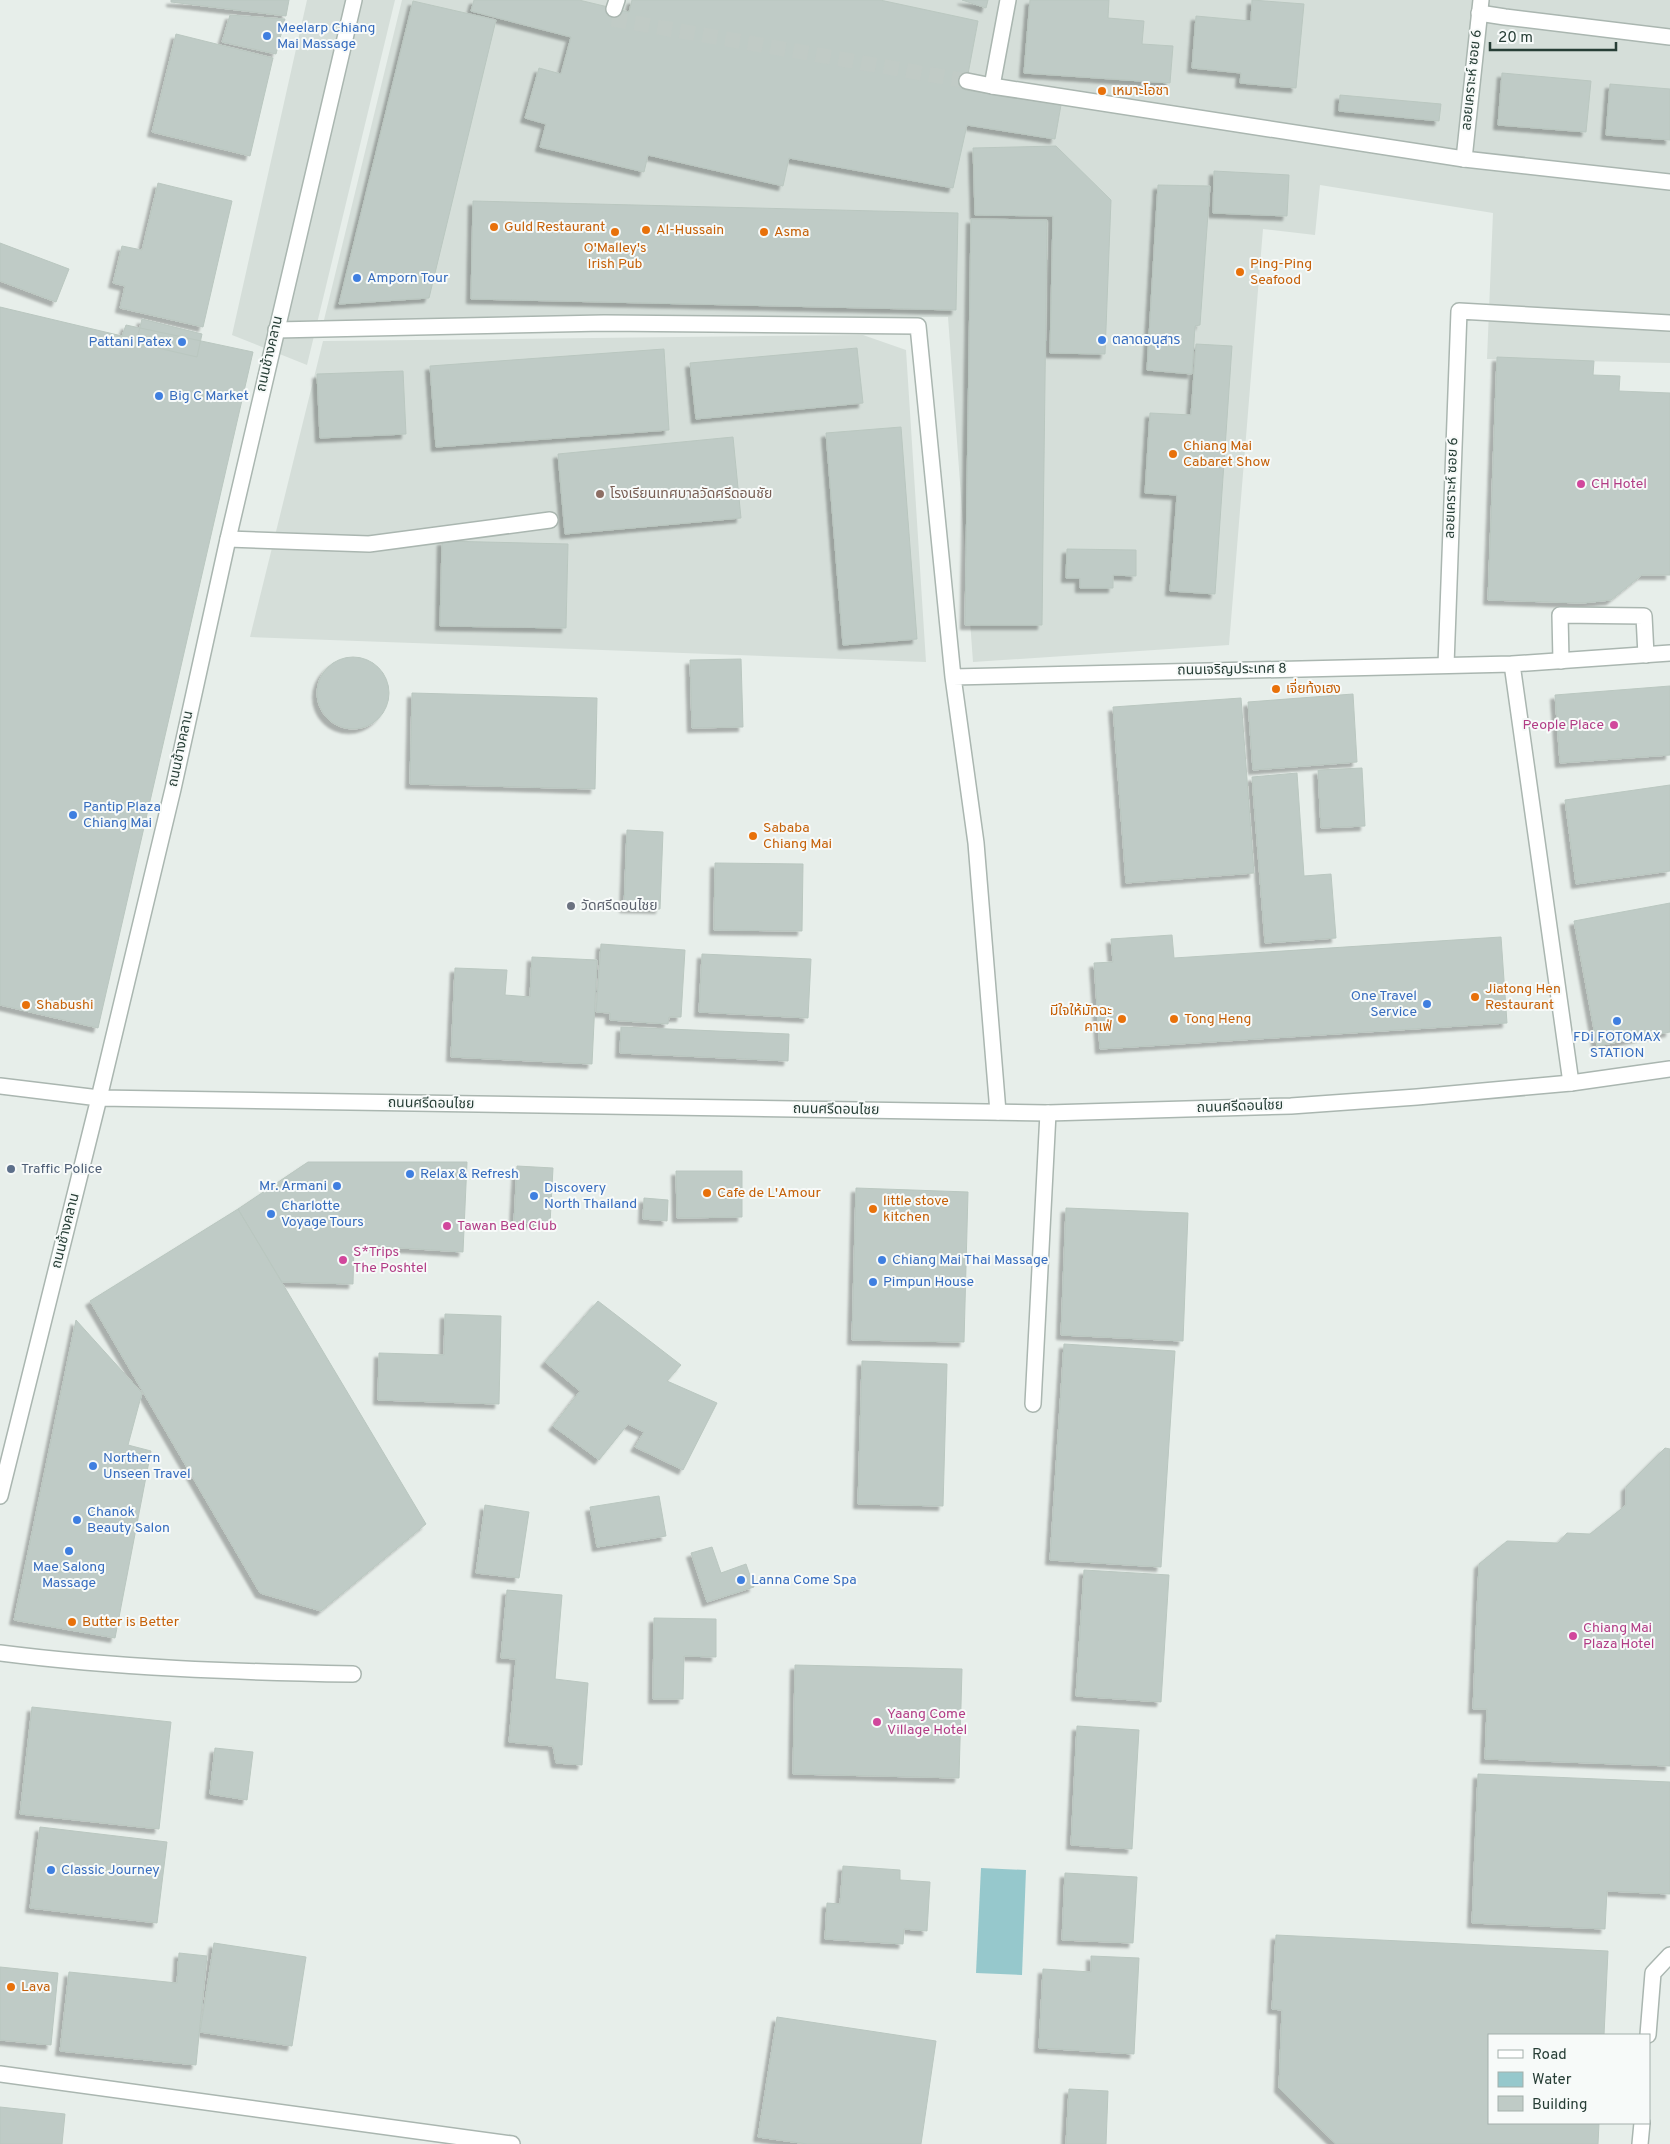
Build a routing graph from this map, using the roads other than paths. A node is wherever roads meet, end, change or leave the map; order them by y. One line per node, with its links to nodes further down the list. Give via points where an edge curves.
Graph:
1 (354, 0): 10 (street, ถนนช้างคลาน)
2 (1008, 0): 6 (street)
3 (1480, 6): 4 (street); 7 (street, ลอยเคราะห์ ซอย 6)
4 (1670, 37)
5 (967, 81): 6 (street)
6 (992, 86): 7 (street)
7 (1464, 159): 8 (street)
8 (1670, 182)
9 (1670, 323): 17 (street, ลอยเคราะห์ ซอย 6, via 1459,311)
10 (276, 330): 12 (street, ถนนช้างคลาน); 18 (street, via 604,323 918,326)
11 (550, 520): 12 (street, via 369,544)
12 (228, 539): 22 (street, ถนนช้างคลาน)
13 (1670, 653): 14 (street, ถนนเจริญประเทศ 8)
14 (1646, 655): 15 (street, ถนนเจริญประเทศ 8); 15 (street, via 1644,616 1560,615)
15 (1561, 661): 16 (street, ถนนเจริญประเทศ 8)
16 (1512, 664): 17 (street, ถนนเจริญประเทศ 8); 20 (street)
17 (1446, 665): 18 (street, ถนนเจริญประเทศ 8)
18 (953, 677): 23 (street, via 976,843)
19 (1670, 1069): 20 (street, ถนนศรีดอนไชย)
20 (1571, 1083): 24 (street, ถนนศรีดอนไชย, via 1291,1106)
21 (0, 1086): 22 (street, ถนนศรีดอนไชย)
22 (99, 1098): 23 (street, ถนนศรีดอนไชย); 26 (street, ถนนช้างคลาน)
23 (998, 1112): 24 (street, ถนนศรีดอนไชย)
24 (1048, 1113): 25 (street)
25 (1033, 1404)
26 (0, 1496)
27 (0, 1653): 28 (street, via 64,1662)
28 (353, 1674)
29 (1670, 1955): 30 (street, via 1653,1973)
30 (1648, 2034)
31 (0, 2074): 33 (street)
32 (1642, 2124): 34 (street)
33 (512, 2144)
34 (1640, 2144)

